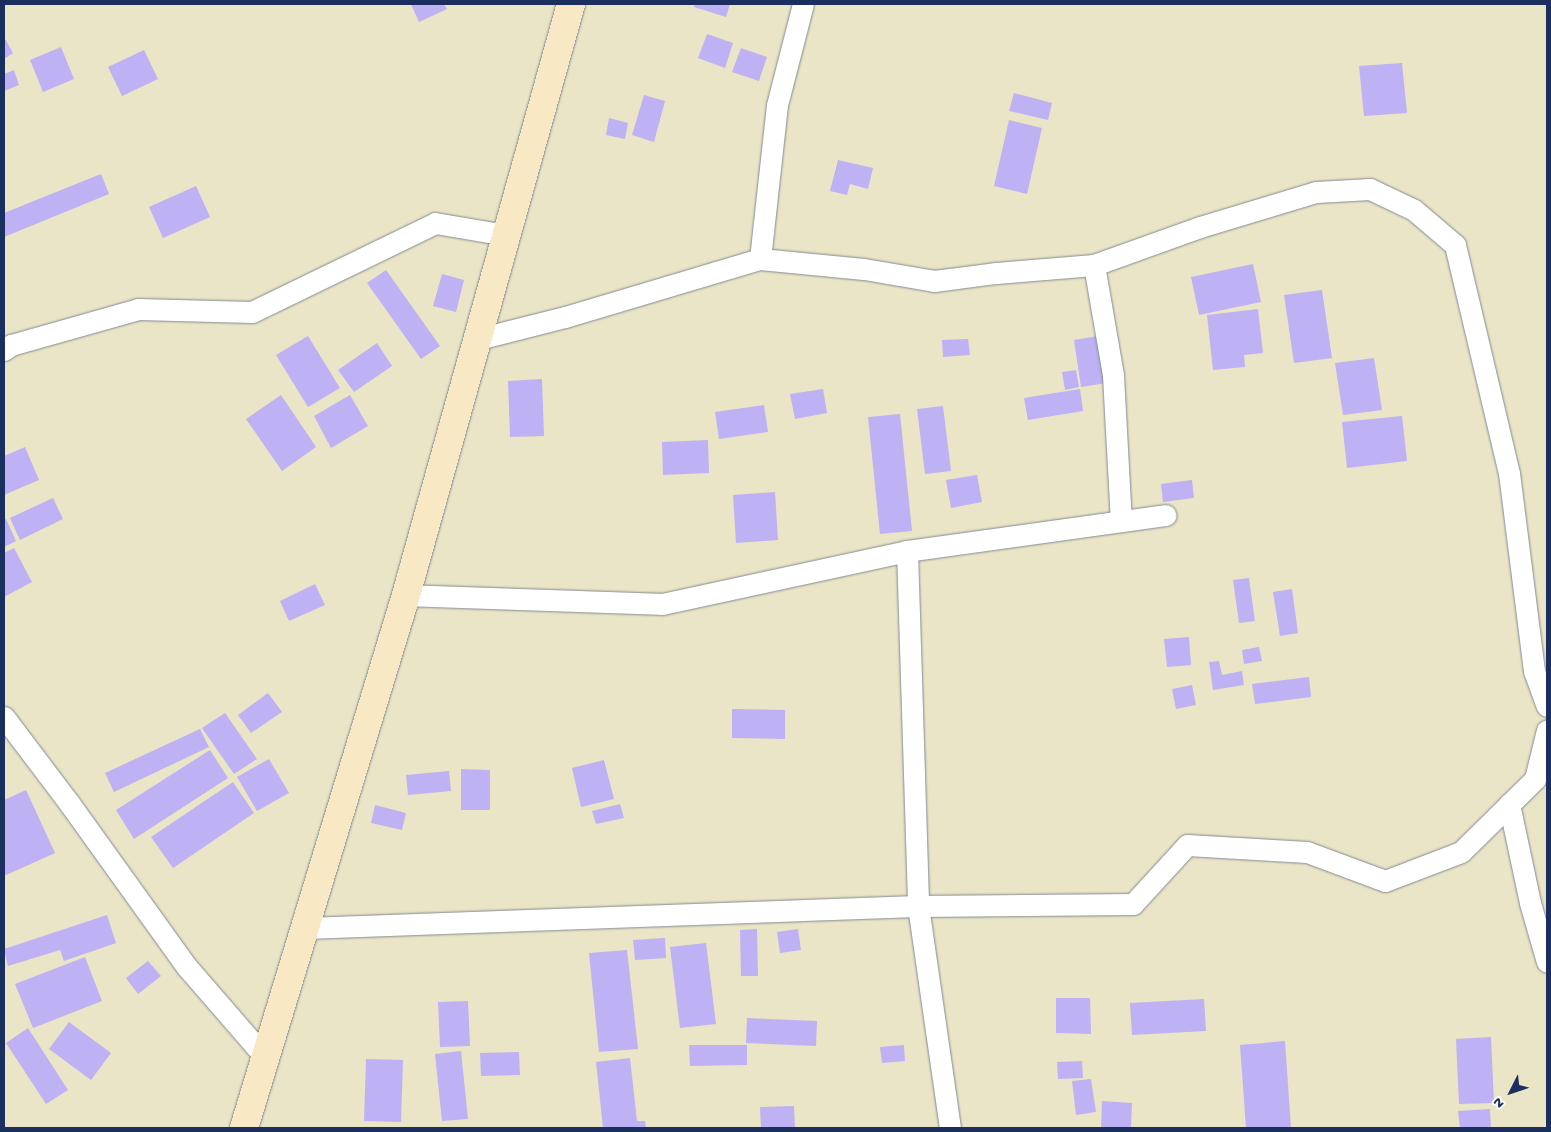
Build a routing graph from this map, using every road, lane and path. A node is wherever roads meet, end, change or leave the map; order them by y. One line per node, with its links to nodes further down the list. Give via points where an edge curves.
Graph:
1 (571, 4): 3 (street)
2 (803, 4): 4 (street, via 777,104)
3 (506, 235): 6 (street); 7 (street, via 435,223 252,312 138,309)
4 (760, 259): 5 (street, via 864,269 934,281); 6 (street)
5 (1094, 265): 9 (street, via 1113,375); 12 (street, via 1200,227 1316,192 1370,189 1414,210 1455,244 1509,473 1534,671)
6 (478, 339): 11 (street)
7 (6, 342)
8 (1166, 515): 9 (street)
9 (1121, 521): 10 (street)
10 (907, 551): 11 (street, via 662,604); 16 (street)
11 (406, 595): 17 (street)
12 (1547, 706)
13 (4, 717): 19 (street, via 187,967)
14 (1547, 730): 15 (street, via 1535,779)
15 (1509, 804): 16 (street, via 1461,852 1384,881 1307,852 1187,845 1133,904); 18 (street, via 1530,903)
16 (918, 906): 17 (street); 21 (street)
17 (305, 928): 19 (street)
18 (1547, 962)
19 (265, 1057): 20 (street)
20 (244, 1128)
21 (950, 1128)

